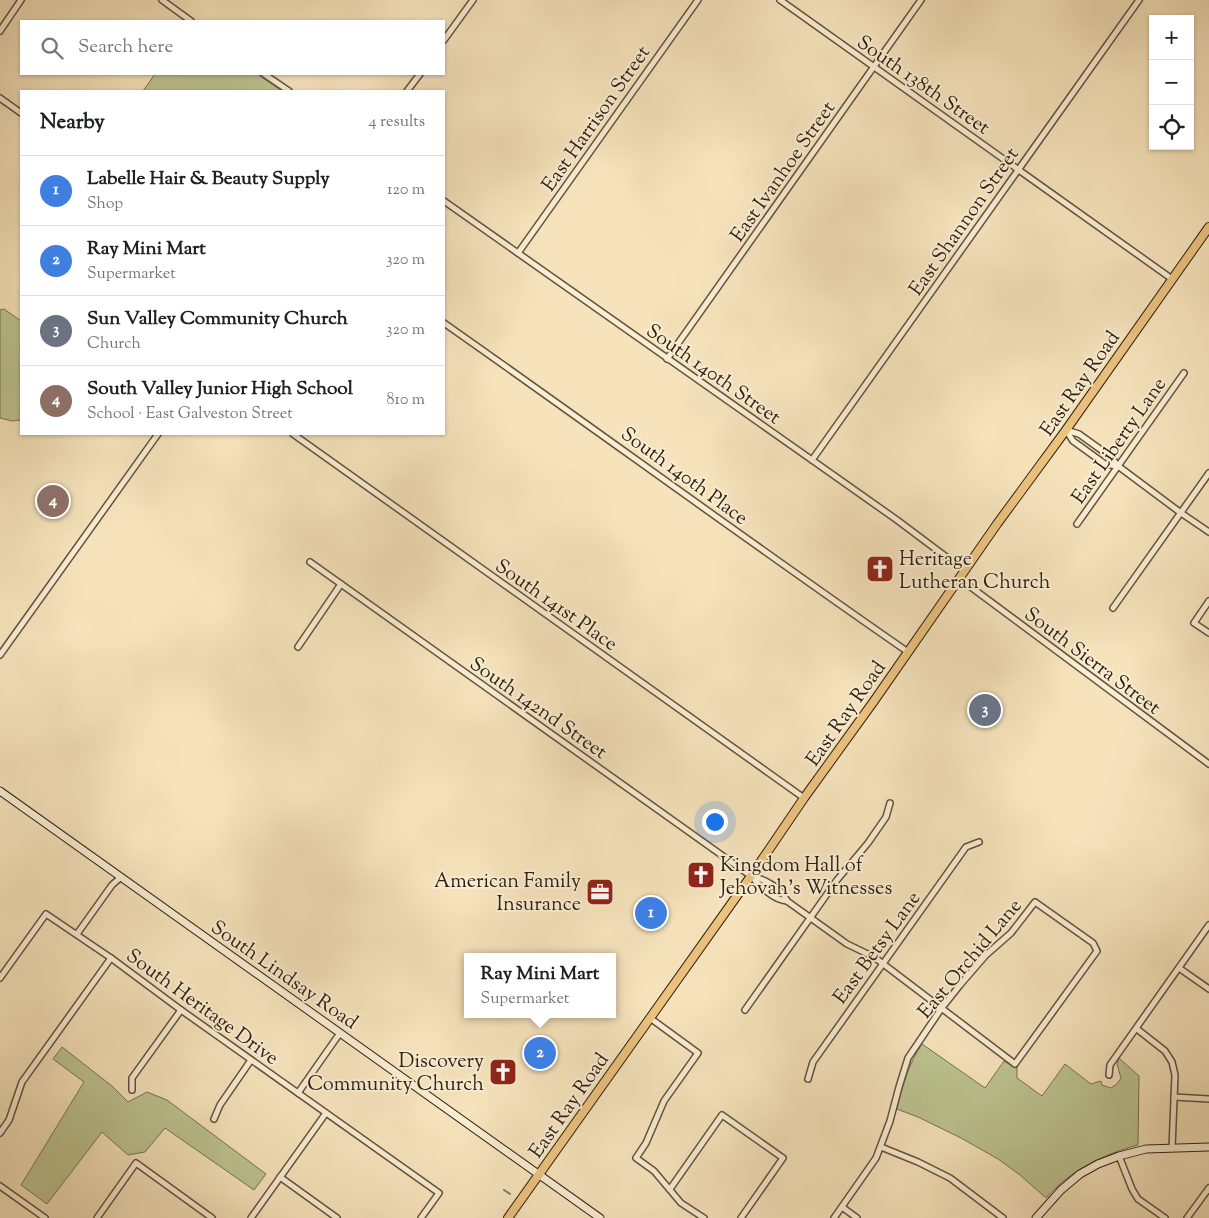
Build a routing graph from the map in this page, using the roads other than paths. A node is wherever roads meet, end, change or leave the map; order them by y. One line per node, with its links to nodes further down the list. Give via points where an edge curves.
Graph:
1 (21, 0): 9 (street)
2 (162, 0): 8 (street)
3 (473, 0): 10 (street)
4 (698, 0): 21 (street, East Harrison Street)
5 (780, 0): 11 (street, South 138th Street)
6 (921, 0): 11 (street, East Ivanhoe Street)
7 (1139, 0): 18 (street, East Shannon Street)
8 (190, 20)
9 (0, 31)
10 (445, 39)
11 (874, 66): 18 (street, South 138th Street); 24 (street, East Ivanhoe Street)
12 (265, 75): 14 (street)
13 (419, 75): 15 (street)
14 (288, 90)
15 (408, 90)
16 (0, 98): 17 (street)
17 (20, 113)
18 (1018, 169): 22 (street, South 138th Street); 29 (street, East Shannon Street)
19 (445, 202): 21 (street, South 140th Street)
20 (1209, 227): 22 (main road, East Ray Road)
21 (518, 253): 24 (street, South 140th Street)
22 (1172, 279): 26 (main road, East Ray Road)
23 (445, 324): 43 (street, South 140th Place)
24 (667, 359): 29 (street, South 140th Street)
25 (1184, 374): 30 (street, East Liberty Lane)
26 (1066, 430): 30 (street, via 1079,434 1111,457); 30 (street, via 1073,441 1105,464); 36 (main road, East Ray Road)
27 (157, 435): 44 (street)
28 (294, 435): 47 (street, South 141st Place)
29 (812, 460): 36 (street, South 140th Street)
30 (1118, 466): 32 (street); 33 (street, East Liberty Lane)
31 (1209, 473): 32 (street)
32 (1180, 513): 34 (street); 40 (street)
33 (1077, 524)
34 (1209, 532)
35 (310, 562): 38 (street, South 142nd Street)
36 (965, 571): 37 (main road, East Ray Road)
37 (960, 579): 43 (main road, East Ray Road); 45 (street, South Sierra Street)
38 (341, 584): 42 (street); 50 (street, South 142nd Street)
39 (1209, 601): 41 (street, via 1194,622)
40 (1113, 608)
41 (1209, 633)
42 (298, 646)
43 (908, 652): 47 (main road, East Ray Road)
44 (0, 655)
45 (1209, 764)
46 (0, 791): 51 (main road, South Lindsay Road)
47 (804, 798): 50 (main road, East Ray Road)
48 (890, 803): 52 (street, via 886,817 868,843)
49 (979, 842): 56 (street, East Betsy Lane, via 966,847)
50 (752, 876): 52 (street, South 142nd Street, via 765,880); 63 (main road, East Ray Road)
51 (121, 877): 54 (street); 65 (main road, South Lindsay Road)
52 (810, 918): 56 (street, South 142nd Street); 62 (street)
53 (1209, 925): 57 (street)
54 (77, 934): 55 (street, South Heritage Drive); 58 (street, South Heritage Drive, via 46,914)
55 (111, 958): 61 (street, South Heritage Drive); 76 (street, via 22,1082 9,1120)
56 (882, 963): 60 (street, South 142nd Street); 69 (street, East Betsy Lane, via 813,1062)
57 (1179, 968): 59 (street); 64 (street)
58 (0, 978)
59 (1209, 990)
60 (942, 1009): 67 (street, South 142nd Street); 67 (street, East Orchid Lane, via 986,955 1011,933 1036,902 1093,943 1097,950); 77 (street, East Orchid Lane, via 908,1058)
61 (181, 1010): 66 (street, South Heritage Drive); 70 (street, via 132,1078)
62 (745, 1010)
63 (650, 1018): 81 (main road, East Ray Road); 85 (street, via 698,1053 664,1101 636,1158)
64 (1137, 1029): 68 (street, via 1110,1065); 72 (street, via 1165,1051 1172,1062)
65 (340, 1032): 71 (street); 81 (main road, South Lindsay Road)
66 (251, 1060): 71 (street, South Heritage Drive); 75 (street)
67 (1015, 1064)
68 (1109, 1075)
69 (808, 1079)
70 (132, 1090)
71 (298, 1093): 74 (street, South Heritage Drive)
72 (1174, 1097): 73 (street); 78 (street)
73 (1209, 1099)
74 (326, 1113): 82 (street); 92 (street, South Heritage Drive, via 439,1193)
75 (214, 1119)
76 (0, 1133)
77 (881, 1147): 86 (street, East Orchid Lane); 99 (street, via 950,1178)
78 (1172, 1148): 79 (main road); 80 (main road, via 1146,1148)
79 (1209, 1148)
80 (1119, 1156): 100 (main road, via 1080,1174); 101 (street, via 1138,1199)
81 (539, 1174): 93 (main road, East Ray Road); 94 (main road, South Lindsay Road)
82 (280, 1178): 90 (street); 91 (street)
83 (0, 1186): 87 (street)
84 (1209, 1188): 102 (street)
85 (670, 1189): 95 (street, via 681,1202); 96 (street, via 722,1115 783,1158)
86 (842, 1207): 97 (street, East Orchid Lane); 98 (street)
87 (45, 1218)
88 (97, 1218): 89 (street, via 136,1163)
89 (212, 1218)
90 (251, 1218)
91 (337, 1218)
92 (421, 1218)
93 (508, 1218)
94 (600, 1218)
95 (704, 1218)
96 (741, 1218)
97 (834, 1218)
98 (857, 1218)
99 (1003, 1218)
100 (1036, 1218)
101 (1165, 1218)
102 (1187, 1218)

